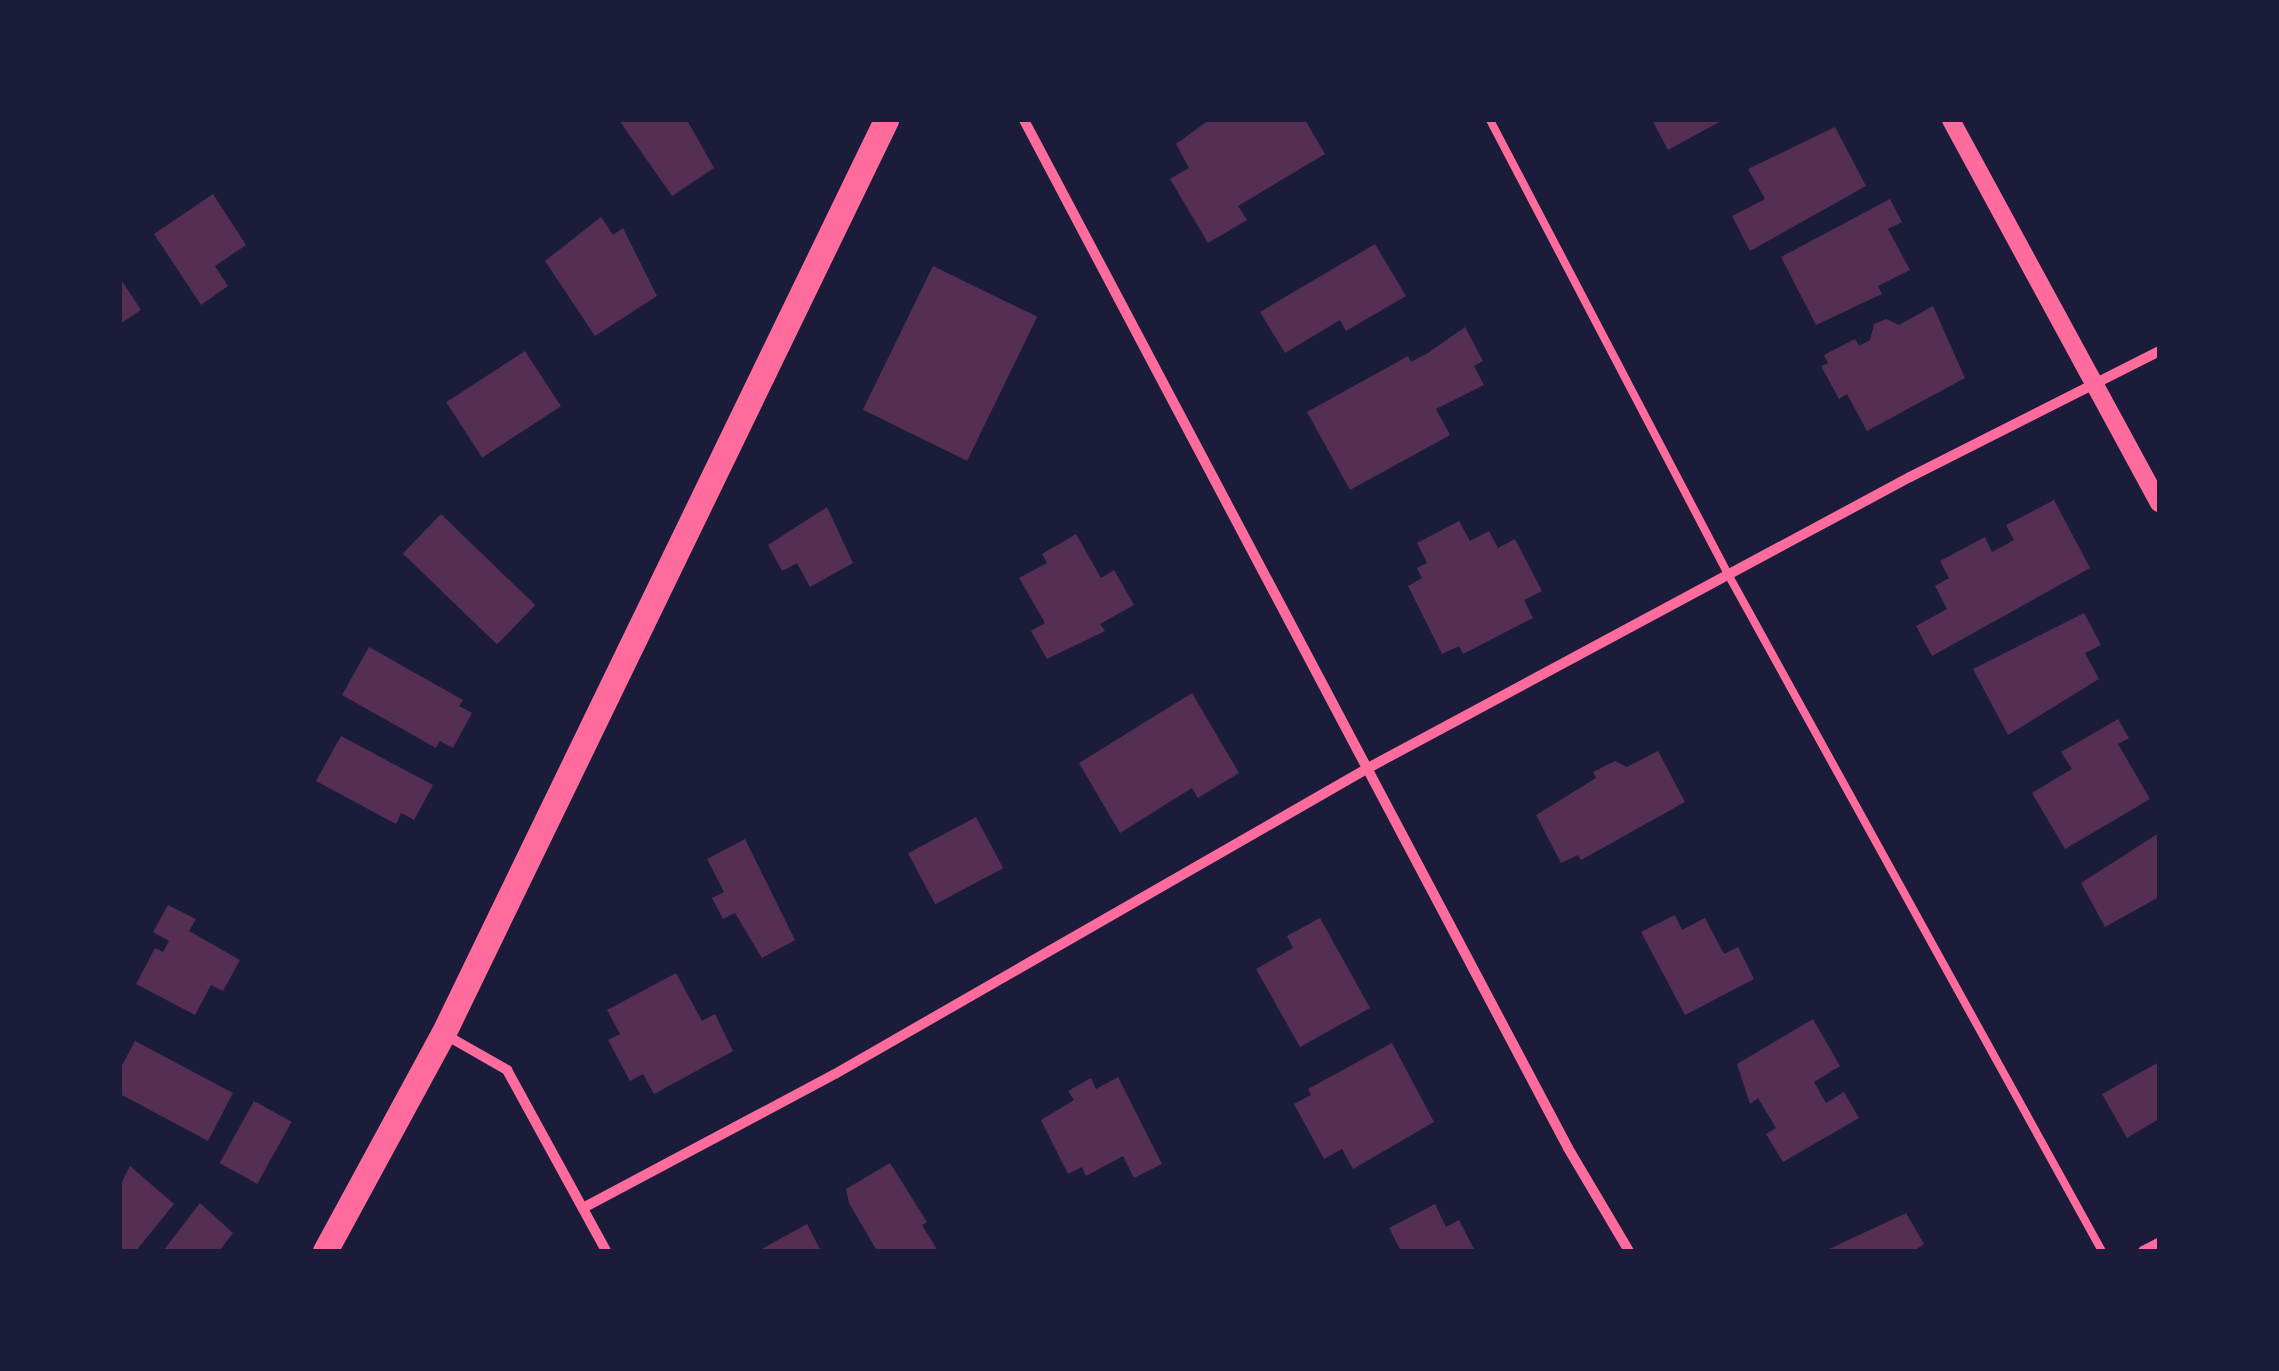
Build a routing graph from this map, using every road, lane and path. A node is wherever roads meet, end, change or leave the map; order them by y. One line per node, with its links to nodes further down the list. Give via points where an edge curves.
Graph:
1 (886, 120): 10 (main road)
2 (1024, 120): 9 (street)
3 (1490, 120): 8 (lane)
4 (1951, 120): 6 (street)
5 (2159, 350): 6 (street)
6 (2094, 384): 7 (street); 8 (street)
7 (2159, 503)
8 (1730, 576): 9 (street); 16 (lane)
9 (1370, 768): 11 (street, via 954,1007); 15 (street, via 1568,1148)
10 (443, 1034): 11 (street, via 508,1070); 13 (main road)
11 (583, 1208): 14 (street)
12 (2159, 1243): 17 (street)
13 (325, 1251)
14 (606, 1251)
15 (1630, 1251)
16 (2102, 1251)
17 (2144, 1251)

